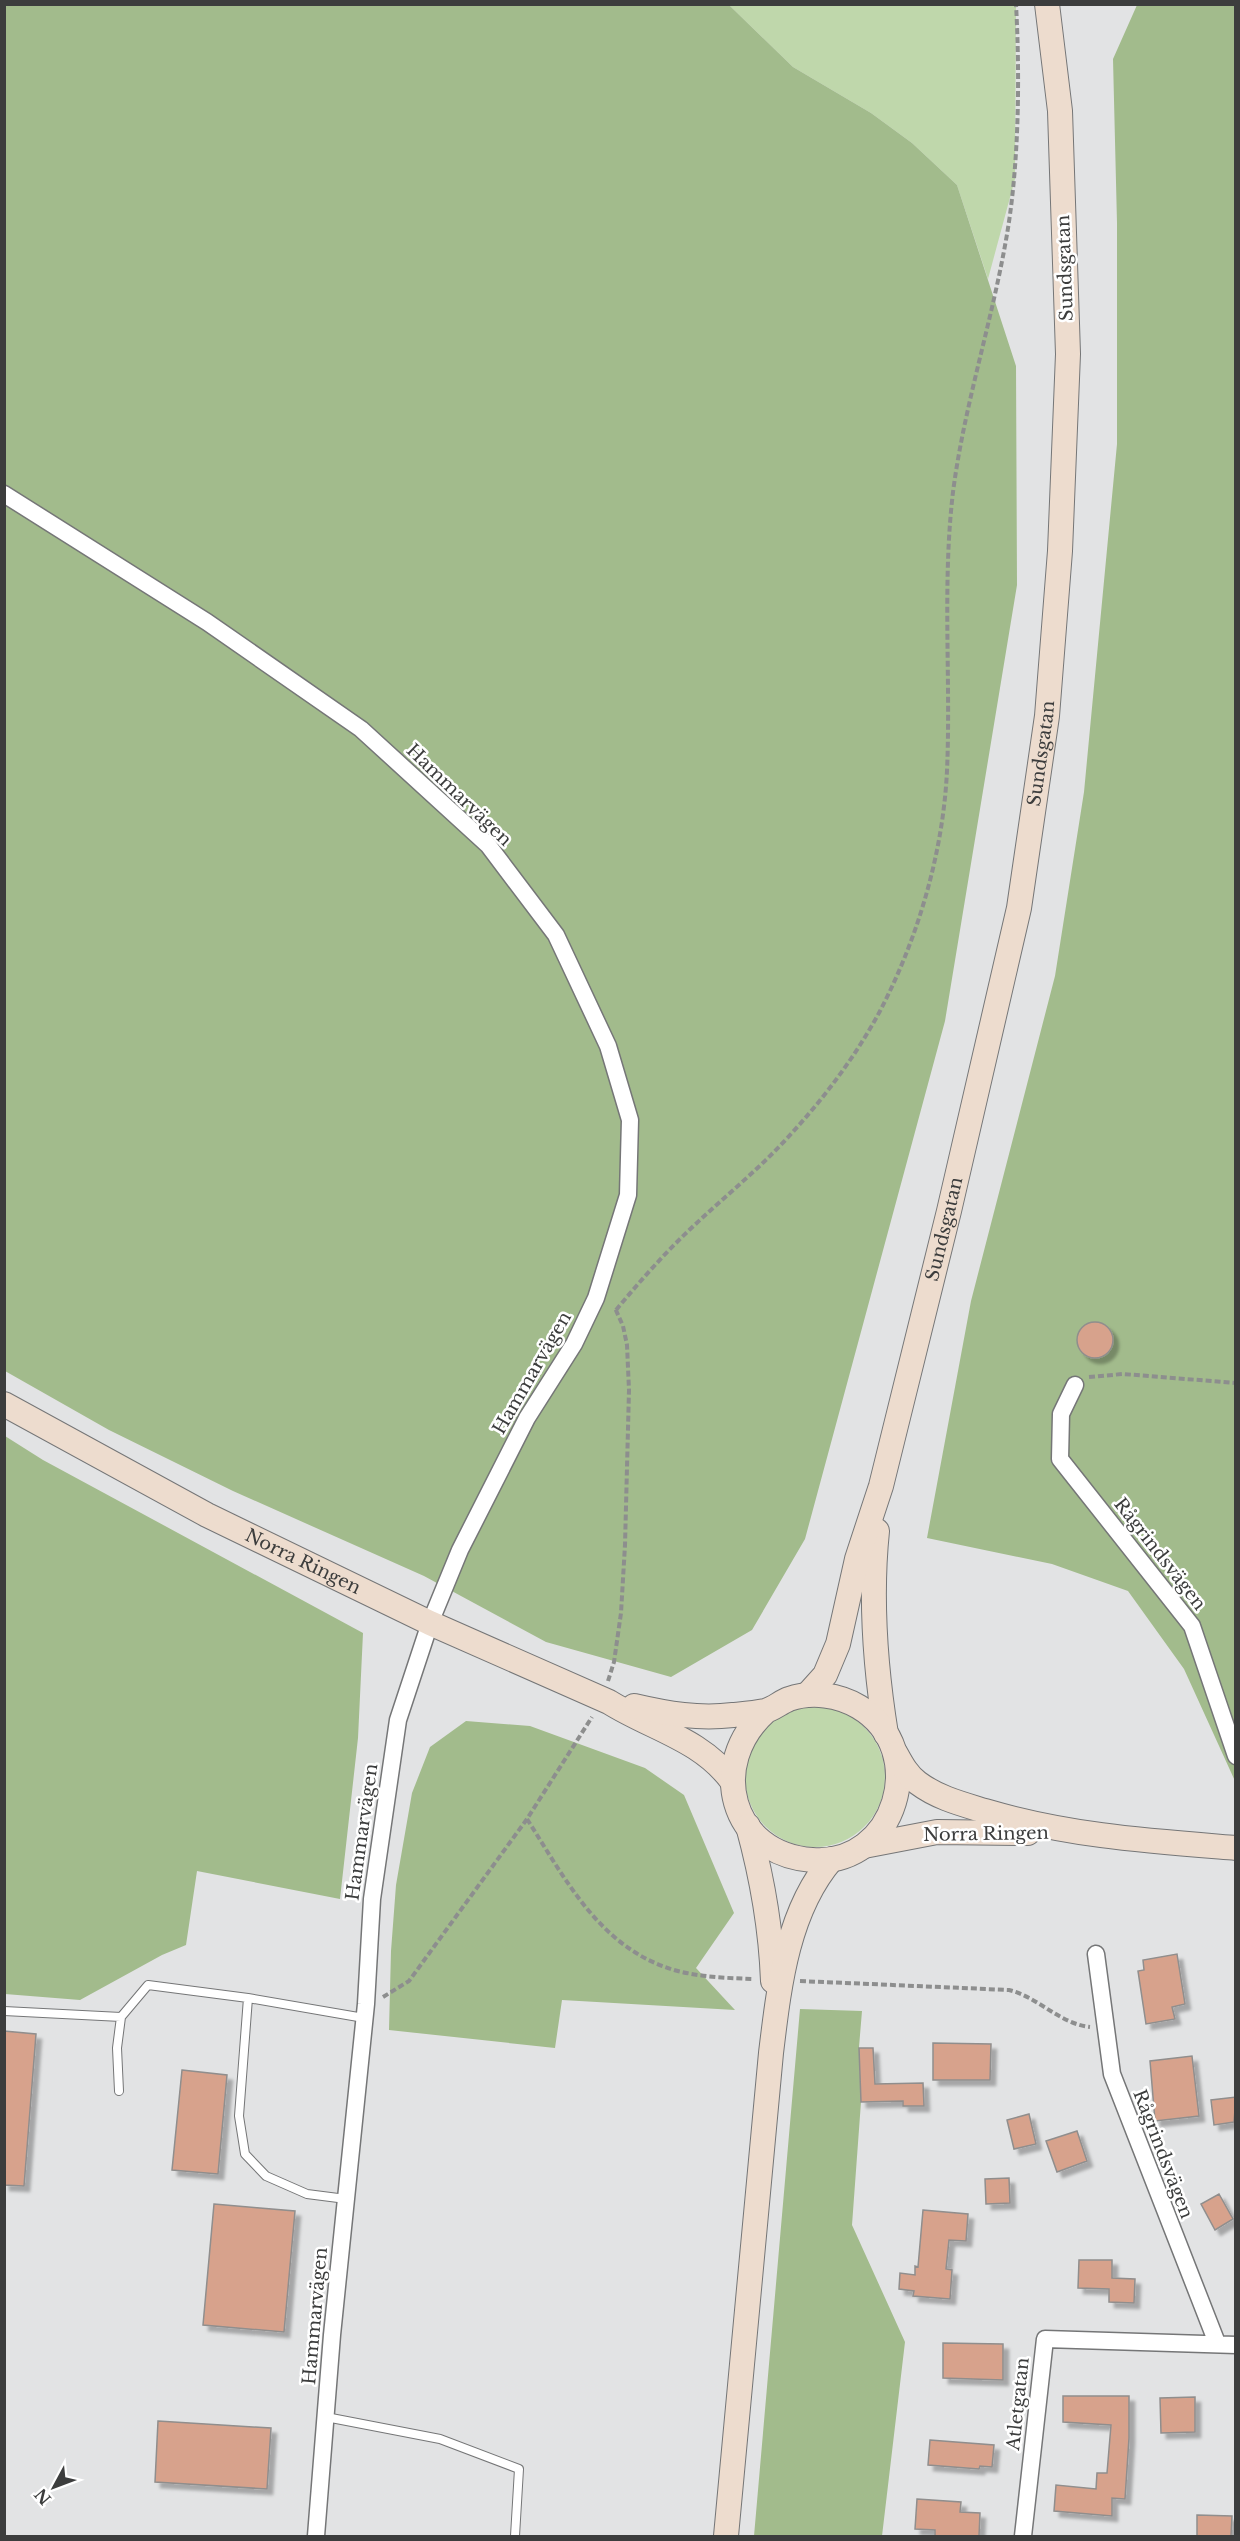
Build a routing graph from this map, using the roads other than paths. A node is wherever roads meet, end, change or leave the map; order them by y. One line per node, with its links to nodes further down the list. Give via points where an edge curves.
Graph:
1 (1047, 4): 5 (main road, Sundsgatan, via 1060,111 1068,354 1060,551 1047,716 1019,908 950,1211)
2 (4, 494): 6 (street, Hammarvägen, via 207,622 362,729 488,845 556,935 608,1046 630,1120 628,1195 596,1298 574,1344 527,1418 460,1550)
3 (1075, 1385): 11 (street, Rågrindsvägen, via 1061,1414 1060,1459 1192,1626)
4 (4, 1404): 6 (main road, Norra Ringen, via 207,1515)
5 (881, 1486): 7 (main road, Sundsgatan, via 857,1559 838,1644 825,1675); 10 (main road, Sundsgatan, via 873,1610 880,1693)
6 (430, 1623): 8 (main road, Norra Ringen); 21 (street, Hammarvägen, via 398,1720 372,1899)
7 (807, 1695): 9 (main road); 10 (main road, via 834,1698 860,1708 875,1719)
8 (603, 1700): 9 (main road, Norra Ringen, via 684,1716); 12 (main road, Norra Ringen, via 698,1748 722,1767)
9 (766, 1711): 12 (main road, via 737,1749)
10 (890, 1743): 14 (main road, Norra Ringen, via 915,1782 949,1800); 15 (main road, via 898,1769 894,1804 882,1827)
11 (1236, 1756)
12 (732, 1781): 13 (main road)
13 (748, 1826): 17 (main road, via 786,1855 801,1860); 23 (main road, via 771,1935)
14 (1073, 1833): 15 (main road, Norra Ringen, via 937,1832); 16 (main road, Norra Ringen)
15 (863, 1846): 17 (main road)
16 (1236, 1848)
17 (832, 1859): 23 (main road, via 803,1905 782,1976)
18 (1096, 1954): 26 (street, Rågrindsvägen, via 1112,2074)
19 (248, 1998): 21 (lane); 22 (lane, via 148,1985); 25 (lane, via 238,2115 245,2154 266,2176 307,2194)
20 (4, 2010): 22 (lane)
21 (365, 2011): 25 (street, Hammarvägen)
22 (121, 2017): 24 (lane)
23 (775, 2021): 31 (main road)
24 (118, 2091)
25 (346, 2199): 28 (street, Hammarvägen)
26 (1217, 2343): 27 (street); 32 (street, Atletgatan, via 1045,2339)
27 (1236, 2345)
28 (326, 2417): 29 (street, Hammarvägen); 30 (lane, via 440,2439 519,2469)
29 (316, 2536)
30 (515, 2536)
31 (726, 2536)
32 (1023, 2536)

